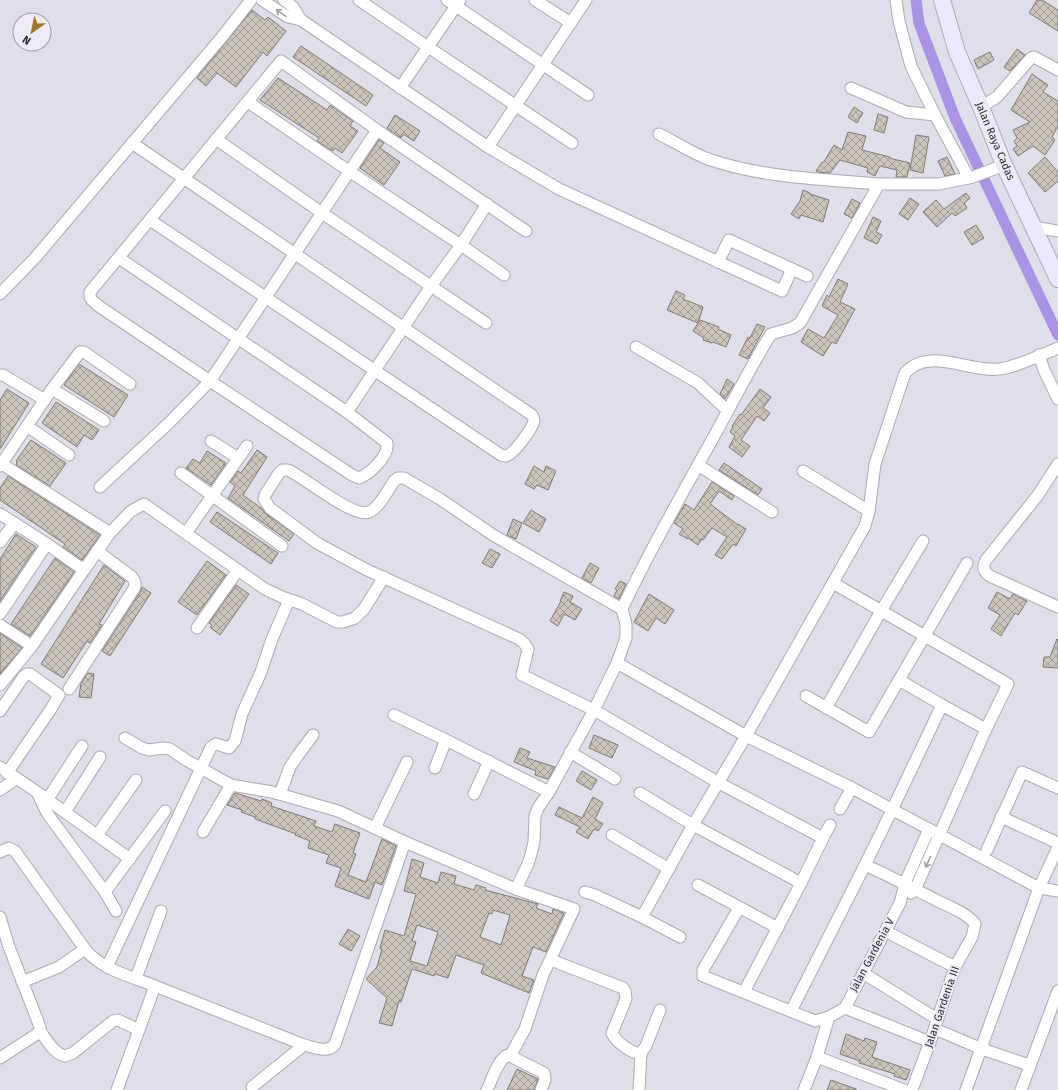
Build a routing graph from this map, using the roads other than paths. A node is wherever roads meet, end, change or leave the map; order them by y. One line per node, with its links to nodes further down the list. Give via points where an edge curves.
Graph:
1 (251, 0): 25 (street)
2 (262, 0): 10 (street, one-way to 2, via 288,17)
3 (284, 0): 10 (street, via 293,7)
4 (360, 0): 12 (street)
5 (535, 0): 11 (street)
6 (586, 0): 11 (street)
7 (896, 0): 21 (street, via 911,66)
8 (942, 0): 20 (street, Jalan Raya Cadas, via 956,52)
9 (454, 2): 12 (street); 13 (street)
10 (301, 20): 15 (street)
11 (572, 23): 13 (street)
12 (428, 47): 15 (street); 19 (street)
13 (544, 65): 17 (street); 19 (street)
14 (1058, 70): 20 (street, via 1034,57 1031,58 997,97)
15 (400, 88): 27 (street)
16 (851, 88): 21 (street, via 906,112)
17 (588, 95)
18 (248, 102): 22 (street, via 281,61); 24 (street); 29 (street)
19 (516, 106): 26 (street); 27 (street)
20 (981, 107): 28 (street, Jalan Raya Cadas)
21 (935, 115): 30 (street)
22 (377, 130): 29 (street); 33 (street)
23 (659, 134): 32 (street, via 705,158 738,168 788,176)
24 (216, 139): 31 (street); 34 (street)
25 (132, 143): 31 (street); 48 (street, via 35,258)
26 (572, 143)
27 (488, 148): 42 (street, via 559,189)
28 (998, 167): 30 (street); 36 (street, Jalan Raya Cadas)
29 (349, 171): 34 (street); 39 (street)
30 (971, 177): 32 (street, via 939,184)
31 (184, 179): 35 (street); 40 (street)
32 (879, 184): 62 (street, via 800,323 771,334)
33 (487, 204): 37 (street); 39 (street)
34 (322, 213): 40 (street); 47 (street)
35 (150, 220): 41 (street); 49 (street)
36 (1033, 227): 38 (street); 46 (street, Jalan Raya Cadas)
37 (526, 230)
38 (1058, 231)
39 (462, 244): 44 (street); 47 (street)
40 (294, 254): 49 (street); 51 (street)
41 (119, 258): 52 (street); 57 (street, via 90,292 92,301)
42 (718, 262): 43 (street, via 729,240); 43 (street, via 782,291)
43 (792, 269): 45 (street)
44 (504, 275)
45 (807, 276)
46 (1058, 279)
47 (432, 286): 50 (street); 51 (street)
48 (0, 294)
49 (265, 297): 52 (street); 55 (street)
50 (486, 323)
51 (404, 328): 55 (street); 55 (street, via 532,415 533,424 510,455 501,455)
52 (238, 339): 57 (street); 63 (street)
53 (636, 347): 62 (street, via 698,383)
54 (1049, 352): 60 (street, via 1044,370); 77 (street, via 1008,368 989,370 930,360 912,366 903,377 875,464)
55 (376, 370): 63 (street)
56 (0, 375): 61 (street)
57 (210, 381): 63 (street, via 359,478 365,476 379,462 388,447 387,443); 75 (street)
58 (130, 384): 59 (street, via 84,352 78,354)
59 (52, 389): 61 (street); 64 (street)
60 (1058, 398)
61 (45, 400): 65 (street)
62 (728, 411): 72 (street)
63 (347, 412)
64 (104, 421)
65 (27, 426): 68 (street); 70 (street)
66 (212, 441): 69 (street)
67 (247, 446): 69 (street)
68 (69, 455)
69 (238, 458): 76 (street)
70 (2, 459): 81 (street)
71 (1058, 464): 94 (street, via 1038,495 986,560 984,568 985,573 990,576)
72 (698, 465): 78 (street); 95 (street, via 638,574)
73 (803, 471): 77 (street)
74 (181, 473): 76 (street)
75 (100, 487)
76 (212, 496): 82 (street); 86 (street)
77 (869, 511): 92 (street, via 865,526)
78 (772, 512)
79 (0, 514): 80 (street)
80 (14, 524): 84 (street); 85 (street)
81 (110, 533): 82 (street, via 131,511 144,504); 87 (street)
82 (186, 533): 90 (street)
83 (922, 541): 96 (street)
84 (0, 542)
85 (47, 544): 89 (street); 97 (street)
86 (282, 546)
87 (97, 551): 89 (street); 105 (street, via 132,577 135,587)
88 (967, 563): 100 (street)
89 (84, 570): 101 (street)
90 (238, 570): 93 (street, via 265,589); 99 (street)
91 (384, 577): 93 (street, via 364,609 349,620 337,622); 95 (street, via 317,543 270,508 264,495 279,472 293,472 337,502 362,513 374,510 394,480 404,478 440,498 493,535); 109 (street, via 519,639 528,649 522,675)
92 (833, 584): 96 (street); 114 (street)
93 (289, 600): 123 (street, via 242,714 235,741 229,748 212,745)
94 (1058, 607)
95 (622, 609): 102 (street, via 626,638)
96 (881, 611): 100 (street); 108 (street)
97 (0, 614)
98 (0, 625): 101 (street)
99 (197, 628)
100 (925, 636): 103 (street); 112 (street, via 1008,684)
101 (32, 646): 104 (street)
102 (617, 663): 109 (street); 114 (street)
103 (899, 680): 107 (street); 108 (street, via 870,732)
104 (0, 685)
105 (69, 688)
106 (806, 696): 108 (street)
107 (942, 705): 112 (street); 139 (street)
108 (826, 708)
109 (594, 710): 118 (street); 127 (street)
110 (0, 711): 124 (street, via 27,674 59,695)
111 (394, 715): 116 (street)
112 (986, 729): 148 (street)
113 (313, 735): 135 (street, via 290,767)
114 (746, 736): 127 (street); 129 (street)
115 (125, 738): 123 (street, via 149,750 170,749)
116 (446, 740): 121 (street); 122 (street)
117 (82, 746): 137 (street)
118 (570, 752): 125 (street); 133 (street)
119 (100, 757): 141 (street)
120 (407, 762): 145 (street)
121 (489, 762): 133 (street); 136 (street)
122 (435, 768)
123 (201, 769): 128 (street); 180 (street)
124 (8, 773): 131 (street); 132 (street)
125 (615, 779)
126 (136, 780): 149 (street)
127 (719, 783): 143 (street); 151 (street)
128 (231, 785): 135 (street); 147 (street)
129 (852, 788): 138 (street); 139 (street)
130 (1058, 788): 142 (street, via 1022,772)
131 (0, 790)
132 (37, 792): 137 (street); 167 (street, via 47,812)
133 (549, 792): 164 (street, via 535,816 531,854)
134 (640, 793): 143 (street)
135 (280, 794): 145 (street, via 338,811)
136 (474, 794)
137 (47, 800): 141 (street)
138 (840, 809)
139 (892, 810): 146 (street); 158 (street)
140 (165, 811): 157 (street)
141 (65, 812): 149 (street)
142 (1001, 817): 153 (street); 155 (street)
143 (693, 825): 159 (street); 160 (street)
144 (830, 826): 151 (street)
145 (375, 828): 152 (street)
146 (929, 829): 148 (street); 161 (street)
147 (203, 832)
148 (940, 834): 163 (street); 165 (street, one-way to 165)
149 (97, 835): 157 (street)
150 (612, 835): 159 (street)
151 (823, 838): 160 (street)
152 (405, 842): 164 (street); 196 (street, via 335,1044 327,1050)
153 (1058, 843)
154 (1058, 847): 163 (street)
155 (986, 850)
156 (0, 852): 178 (street, via 9,848 15,851)
157 (130, 859): 167 (street)
158 (865, 865): 161 (street); 190 (street)
159 (669, 869): 174 (street)
160 (801, 883): 175 (street)
161 (905, 883): 165 (street); 169 (street)
162 (698, 886): 170 (street)
163 (1039, 888): 166 (street); 197 (street)
164 (516, 889): 179 (street, via 574,909)
165 (915, 890): 169 (street); 181 (street, Jalan Gardenia III, via 972,919 975,924 972,937)
166 (1058, 891)
167 (106, 892): 171 (street)
168 (585, 892): 174 (street)
169 (900, 903): 176 (street, Jalan Gardenia V)
170 (739, 908): 175 (street); 187 (street, via 703,974)
171 (116, 911)
172 (162, 911): 183 (street)
173 (0, 917): 184 (street)
174 (642, 917): 177 (street)
175 (778, 928): 187 (street)
176 (885, 931): 181 (street); 182 (street, Jalan Gardenia V)
177 (680, 937)
178 (85, 949): 180 (street, via 94,959); 184 (street, via 59,967)
179 (551, 960): 198 (street, via 623,988 626,999 612,1034 619,1042 636,1053); 199 (street, via 543,975 525,1029)
180 (107, 967): 183 (street)
181 (955, 967): 192 (street, Jalan Gardenia III)
182 (863, 973): 188 (street, Jalan Gardenia V); 192 (street)
183 (136, 978): 185 (street)
184 (22, 982): 194 (street)
185 (155, 986): 193 (street); 196 (street)
186 (1058, 991): 202 (street)
187 (744, 992): 190 (street)
188 (845, 1008): 191 (street); 195 (street)
189 (660, 1010): 198 (street)
190 (791, 1011): 191 (street, via 815,1021)
191 (829, 1017): 200 (street)
192 (936, 1024): 195 (street, Jalan Gardenia III); 197 (street)
193 (139, 1030): 194 (street, via 118,1020 113,1021 73,1053 65,1056 50,1046); 204 (street)
194 (40, 1031): 201 (street)
195 (930, 1042): 210 (street, Jalan Gardenia III)
196 (304, 1044): 203 (street)
197 (982, 1049): 202 (street); 211 (street)
198 (641, 1053): 207 (street)
199 (510, 1056): 205 (street, via 506,1056 501,1062); 206 (street, via 545,1074)
200 (816, 1057): 208 (street); 209 (street)
201 (0, 1058)
202 (1029, 1065): 212 (street)
203 (252, 1087)
204 (117, 1090)
205 (487, 1090)
206 (541, 1090)
207 (639, 1090)
208 (804, 1090)
209 (904, 1090)
210 (912, 1090)
211 (966, 1090)
212 (1021, 1090)

